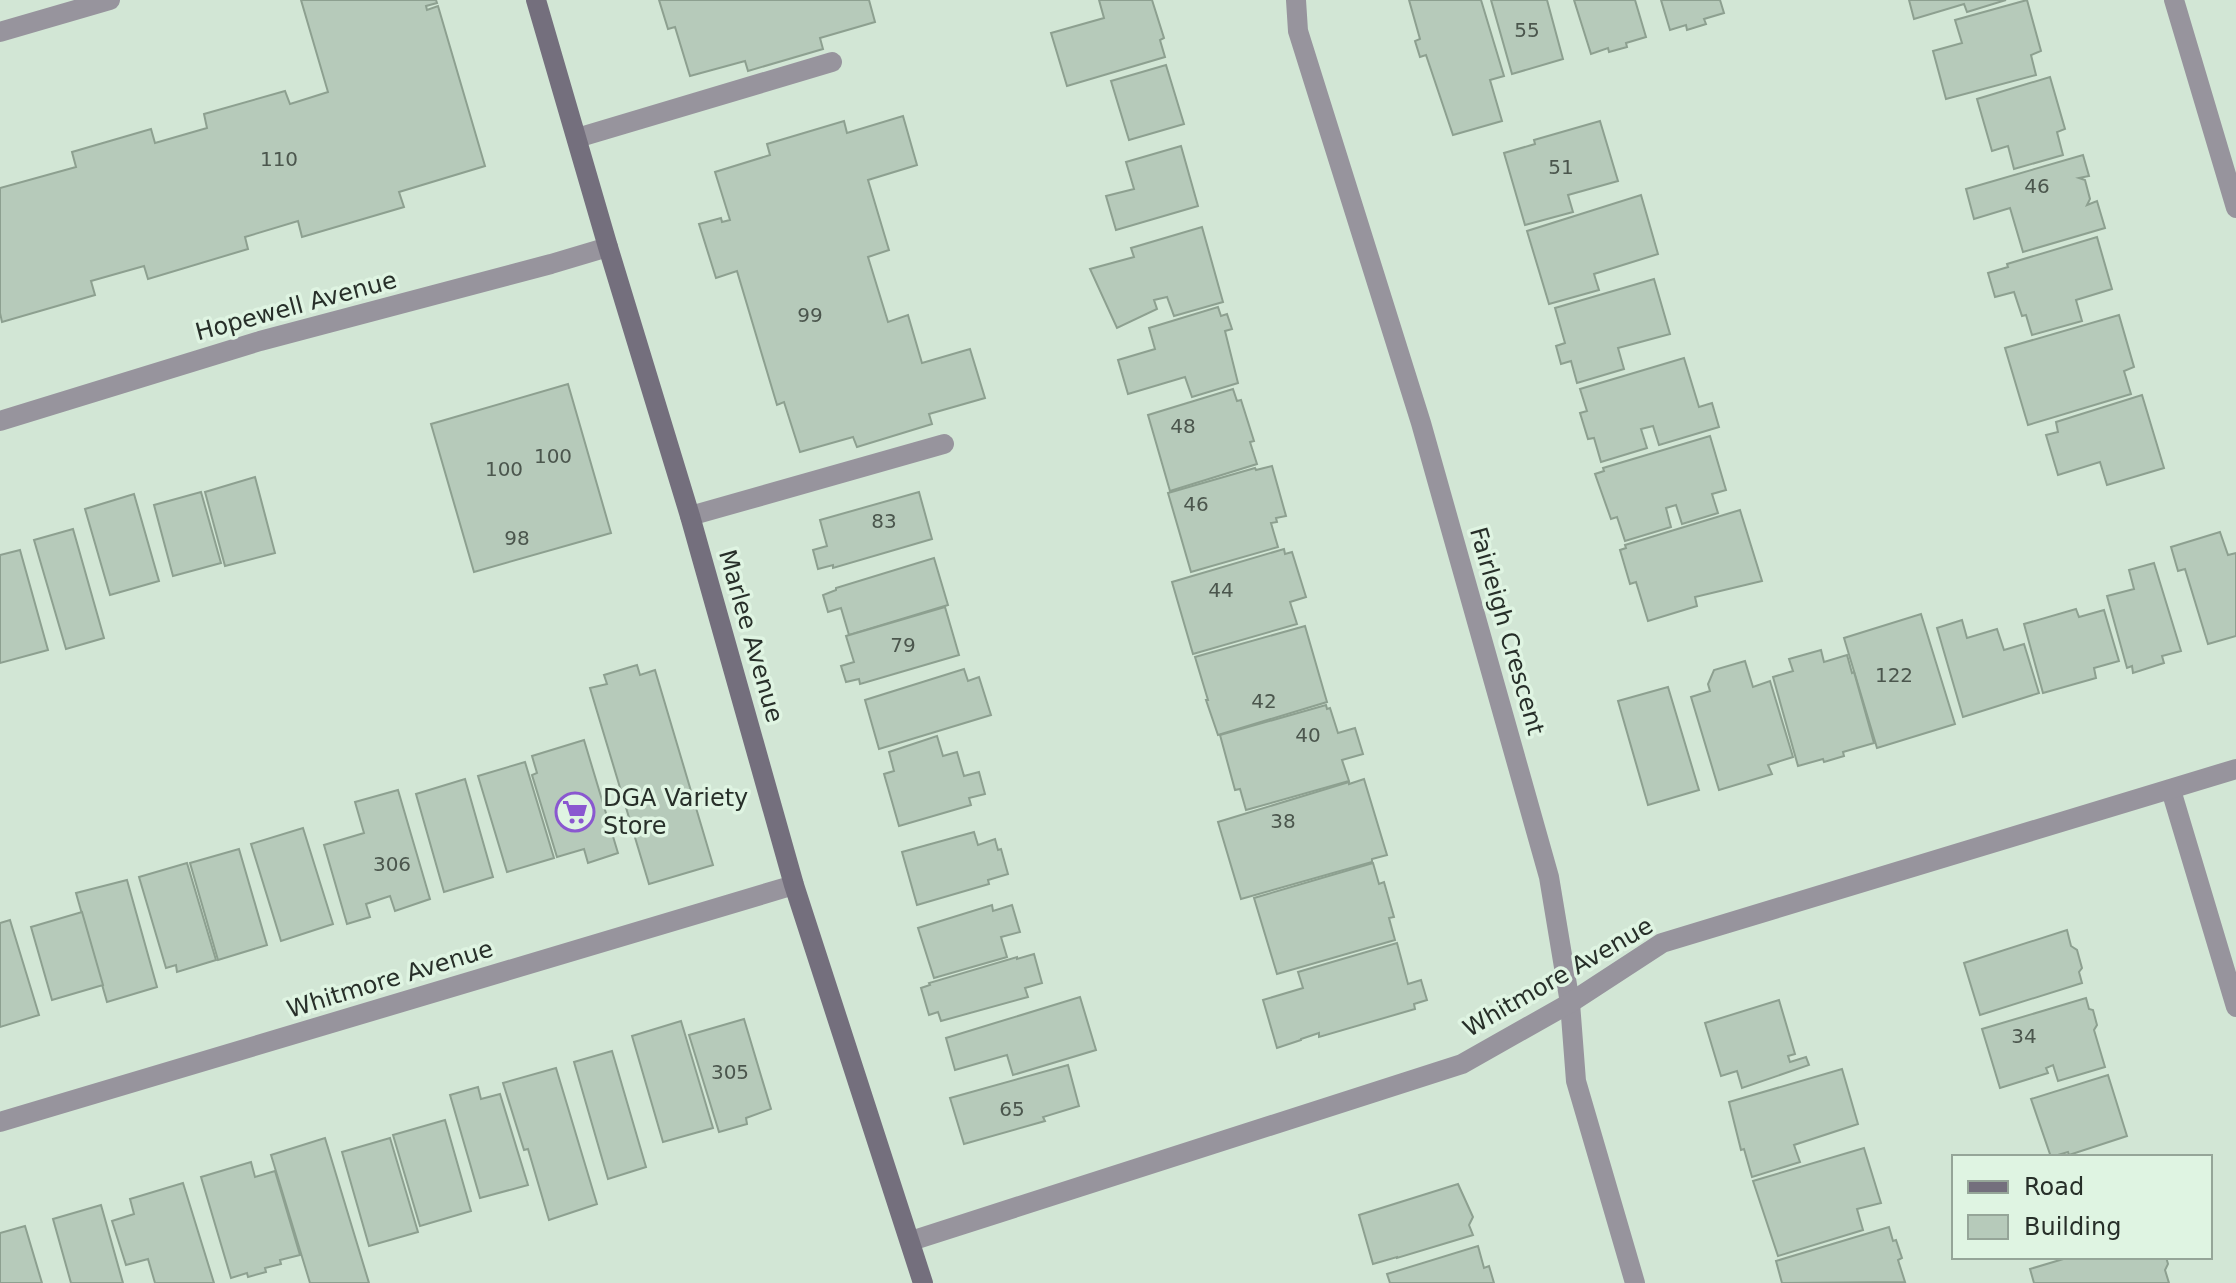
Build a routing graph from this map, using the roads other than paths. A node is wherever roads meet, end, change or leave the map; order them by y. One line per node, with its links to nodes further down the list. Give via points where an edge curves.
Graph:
1 (110, 0): 5 (street)
2 (536, 0): 7 (street, Marlee Avenue)
3 (1296, 0): 16 (street, Fairleigh Crescent, via 1298,31 1421,423 1549,877)
4 (2174, 0): 8 (street)
5 (0, 32)
6 (832, 62): 7 (street)
7 (577, 138): 9 (street, Marlee Avenue)
8 (2236, 208)
9 (608, 247): 10 (street, Hopewell Avenue, via 260,341); 12 (street, Marlee Avenue)
10 (0, 421)
11 (944, 444): 12 (street)
12 (690, 516): 15 (street, Marlee Avenue)
13 (2236, 769): 14 (street, Whitmore Avenue)
14 (2171, 790): 16 (street, Whitmore Avenue, via 1662,943); 17 (street)
15 (794, 885): 18 (street, Whitmore Avenue); 19 (street, Marlee Avenue)
16 (1570, 1003): 19 (street, Whitmore Avenue, via 1462,1064); 21 (street, Fairleigh Crescent, via 1576,1081)
17 (2236, 1007)
18 (0, 1122)
19 (911, 1241): 20 (street, Marlee Avenue)
20 (923, 1283)
21 (1635, 1283)

